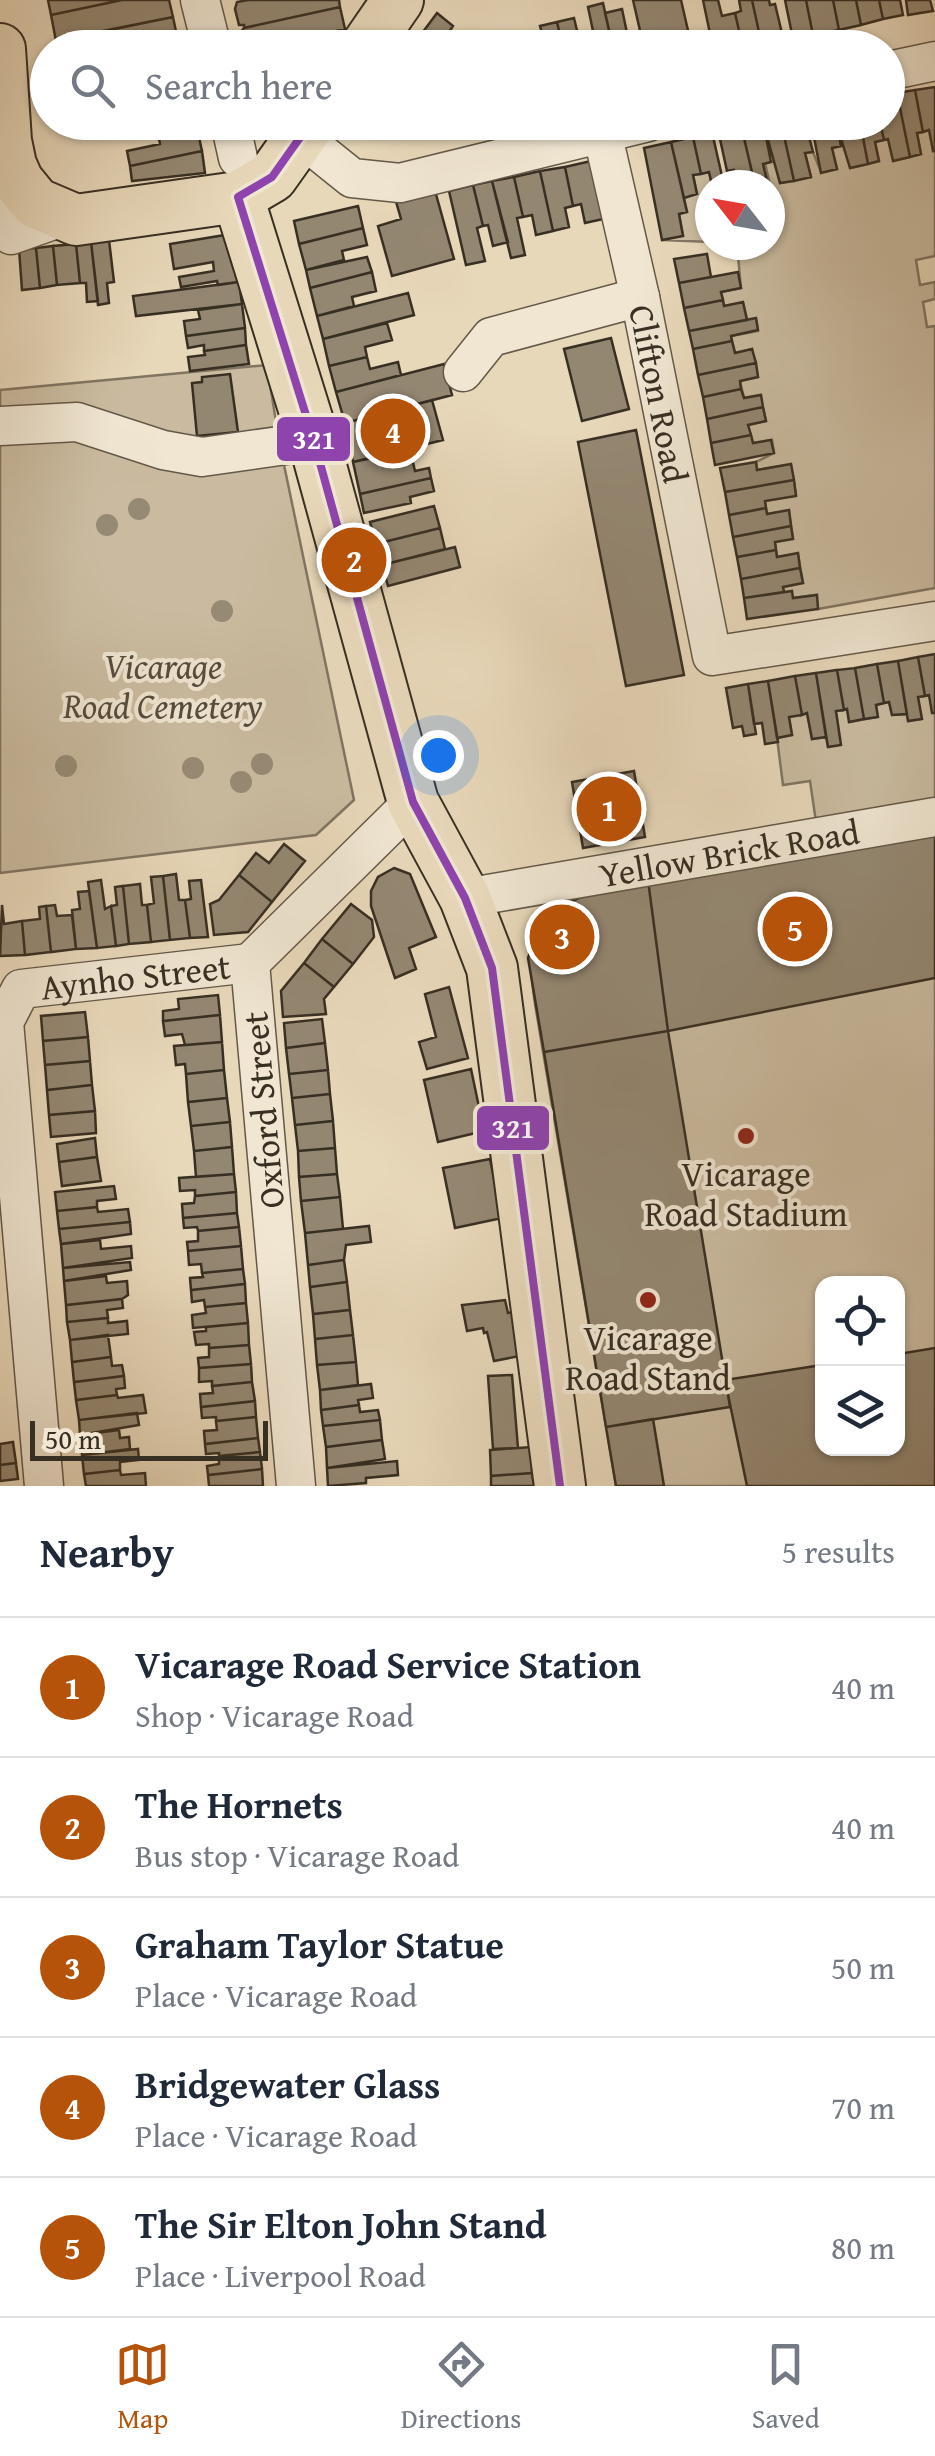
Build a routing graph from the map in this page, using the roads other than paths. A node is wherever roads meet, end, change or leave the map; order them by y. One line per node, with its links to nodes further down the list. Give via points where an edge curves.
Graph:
1 (200, 0): 3 (street)
2 (398, 0): 4 (main road)
3 (208, 30)
4 (377, 30)
5 (0, 49): 13 (main road)
6 (935, 61): 7 (street)
7 (905, 67)
8 (299, 140): 12 (main road, via 272,176)
9 (316, 140): 10 (street, via 352,178 400,182)
10 (570, 140)
11 (604, 140): 14 (street, Clifton Road)
12 (236, 159): 13 (main road, via 76,220); 17 (main road)
13 (6, 197)
14 (640, 297): 15 (street, via 491,336); 18 (street, Clifton Road, via 712,656)
15 (464, 372)
16 (0, 426): 17 (street, via 77,422 202,457)
17 (314, 441): 19 (main road)
18 (935, 621)
19 (413, 802): 21 (main road); 22 (street, Oxford Street)
20 (935, 817): 21 (street, Yellow Brick Road)
21 (465, 898): 25 (main road, via 492,968)
22 (250, 964): 23 (street, Aynho Street, via 21,989 4,1022); 24 (street, Oxford Street)
23 (44, 1486)
24 (296, 1486)
25 (560, 1486)

